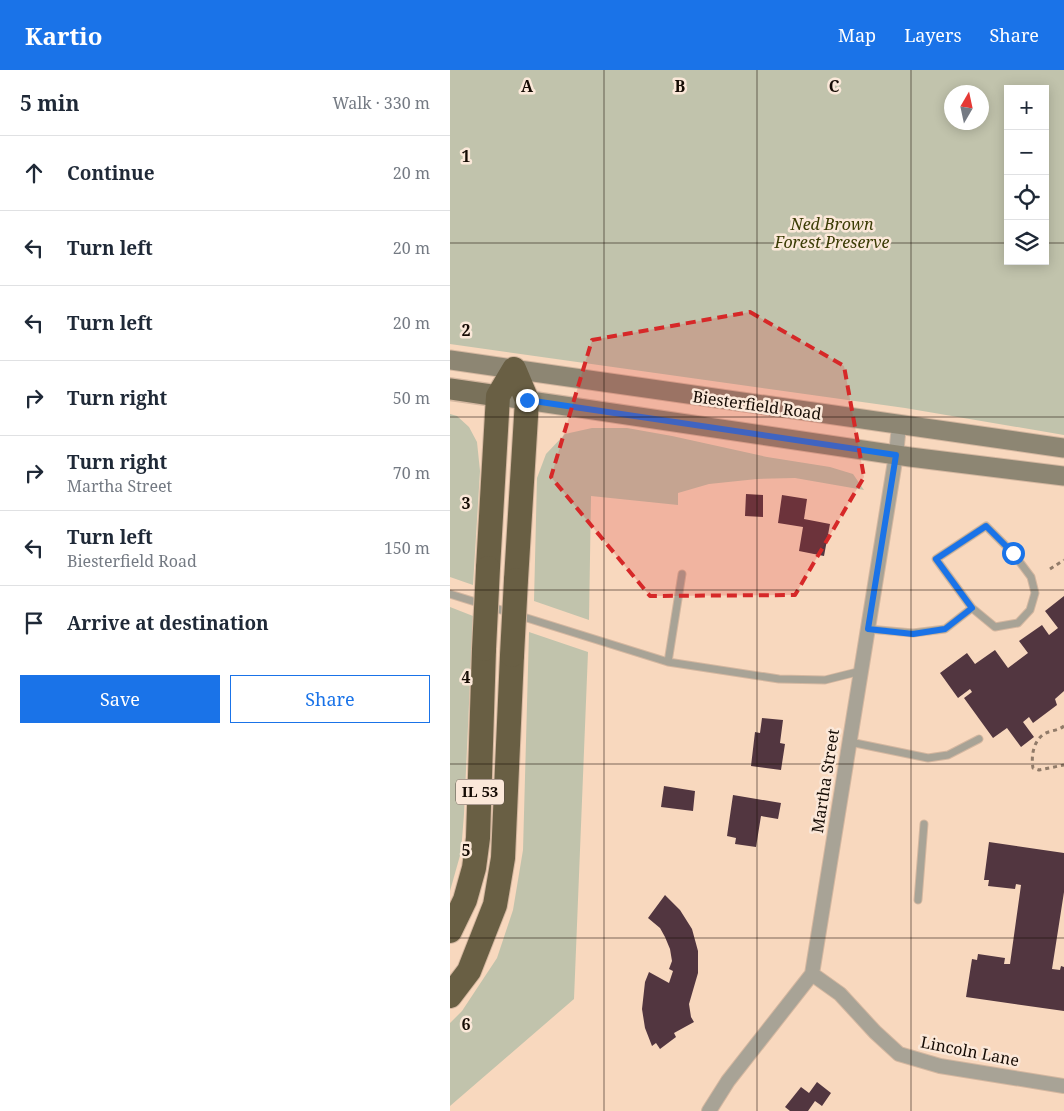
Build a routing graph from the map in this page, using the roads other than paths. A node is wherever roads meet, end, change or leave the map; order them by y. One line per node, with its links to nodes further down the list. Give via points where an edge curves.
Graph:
1 (450, 360): 2 (main road, Biesterfield Road)
2 (514, 369): 4 (highway, IL 53); 5 (highway); 6 (main road, Biesterfield Road)
3 (450, 389): 4 (main road, Biesterfield Road)
4 (498, 396): 5 (main road, Biesterfield Road); 20 (highway, IL 53, bridge, via 484,649 478,838 465,900)
5 (527, 400): 8 (main road, Biesterfield Road); 22 (highway, bridge, via 503,858 495,905 469,971)
6 (900, 425): 7 (main road, Biesterfield Road); 8 (street, Martha Street)
7 (1064, 448)
8 (903, 456): 9 (main road, Biesterfield Road); 13 (street, Martha Street)
9 (1064, 476)
10 (682, 574): 14 (lane)
11 (450, 594): 14 (lane)
12 (972, 608): 12 (lane, via 995,627 1018,623 1030,610 1036,593 1031,577 986,526 936,559); 13 (lane, via 945,629 913,634)
13 (868, 629): 15 (street, Martha Street)
14 (668, 662): 15 (lane, via 779,679 826,680)
15 (861, 671): 17 (street, Martha Street)
16 (978, 739): 17 (lane, via 948,755 928,758)
17 (850, 742): 21 (street, Martha Street)
18 (924, 824): 19 (lane)
19 (918, 900)
20 (450, 930)
21 (812, 974): 23 (street, Lincoln Lane, via 840,994 899,1054 940,1066); 24 (street, Martha Street, via 728,1081)
22 (450, 996)
23 (1064, 1086)
24 (709, 1111)

